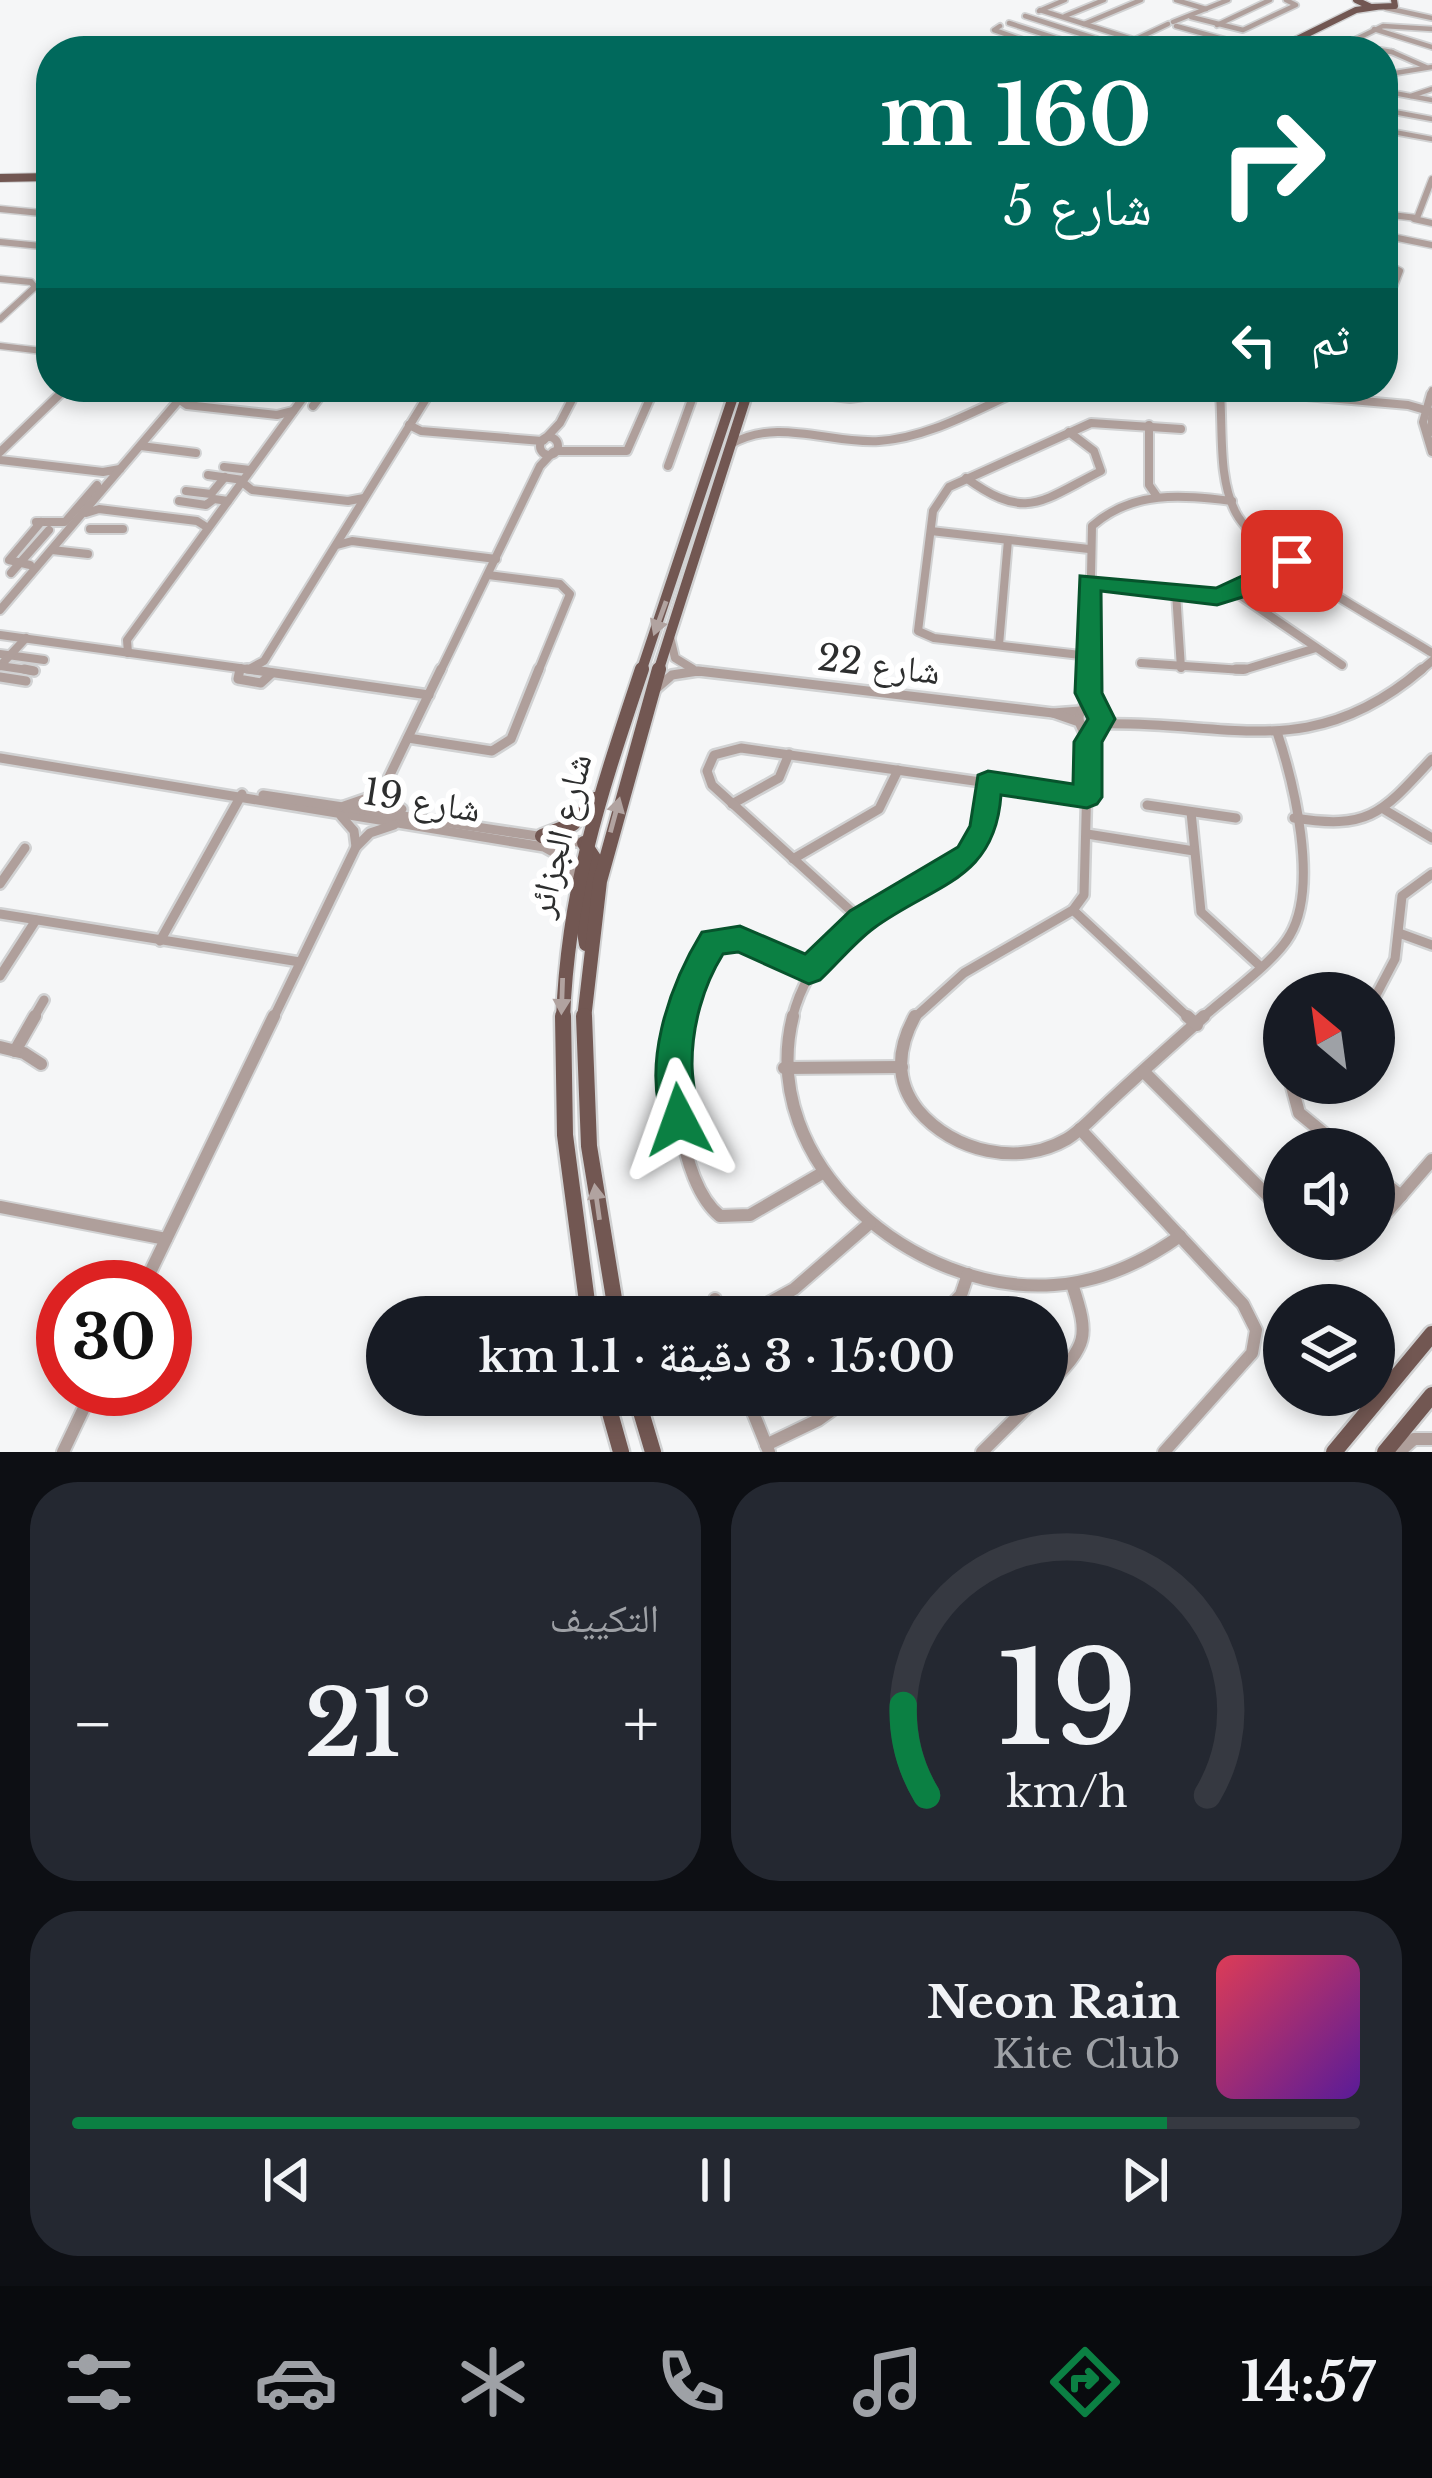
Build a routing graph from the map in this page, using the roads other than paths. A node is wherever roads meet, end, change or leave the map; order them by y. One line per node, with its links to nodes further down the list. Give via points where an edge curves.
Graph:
1 (1065, 0): 12 (street)
2 (1104, 0): 15 (street)
3 (1142, 0): 18 (street)
4 (1228, 0): 11 (street)
5 (1270, 0): 19 (street)
6 (1286, 0): 19 (street, via 1296,5 1246,30)
7 (1182, 1): 11 (street)
8 (1356, 1): 10 (main road); 30 (main road)
9 (1395, 2): 10 (main road); 14 (street)
10 (1381, 8): 14 (street); 31 (main road, via 1356,10)
11 (1208, 9): 17 (street)
12 (1040, 10): 13 (street); 15 (street)
13 (1025, 16): 16 (street); 25 (street)
14 (1432, 16)
15 (1063, 17): 18 (street)
16 (1009, 23): 23 (street, via 998,31); 24 (street)
17 (1178, 23): 19 (street); 28 (street); 29 (street)
18 (1084, 24): 22 (street)
19 (1217, 25)
20 (1432, 28): 21 (street)
21 (1374, 29): 32 (street); 33 (street)
22 (1111, 33): 26 (street); 27 (street)
23 (1011, 36)
24 (1049, 36)
25 (1087, 36)
26 (1104, 36)
27 (1121, 36)
28 (1143, 36)
29 (1213, 36)
30 (1294, 36)
31 (1298, 36)
32 (1361, 36)
33 (1398, 36)
34 (1398, 36): 35 (street)
35 (1432, 46)
36 (1398, 54): 37 (street)
37 (1430, 67): 38 (street)
38 (1398, 71)
39 (1432, 89): 41 (street)
40 (1398, 94): 41 (street)
41 (1411, 96): 42 (street)
42 (1432, 100)
43 (1398, 113): 44 (street)
44 (1432, 119)
45 (1398, 133): 46 (street)
46 (1432, 139)
47 (1432, 179): 53 (street)
48 (36, 180): 49 (main road)
49 (0, 181)
50 (0, 209): 51 (street)
51 (36, 213)
52 (1398, 215): 53 (street)
53 (1417, 216): 54 (street)
54 (1432, 219)
55 (1398, 235): 57 (street)
56 (0, 242): 58 (street)
57 (1432, 243)
58 (36, 246)
59 (0, 279): 60 (street, via 30,286)
60 (0, 320)
61 (0, 346): 62 (street)
62 (36, 350)
63 (1432, 390): 82 (street)
64 (49, 402): 96 (street)
65 (178, 402): 92 (street)
66 (183, 402): 81 (street)
67 (299, 402): 81 (street)
68 (316, 402): 80 (street)
69 (424, 402): 84 (street)
70 (570, 402): 83 (street)
71 (648, 402): 93 (street, via 627,451)
72 (691, 402): 98 (street)
73 (740, 402): 165 (main road, شارع الجزائر, one-way to 165)
74 (741, 402): 91 (main road, شارع الجزائر)
75 (745, 402): 87 (street, via 749,423)
76 (989, 402): 87 (street, via 892,439)
77 (1218, 402): 109 (street)
78 (1378, 402): 79 (street)
79 (1400, 404): 82 (street); 82 (street)
80 (313, 406)
81 (293, 411): 100 (street)
82 (1429, 411): 89 (street); 94 (street)
83 (560, 423): 90 (street); 93 (street)
84 (409, 425): 90 (street); 107 (street)
85 (1149, 425): 86 (street); 88 (street, via 1101,422); 106 (street)
86 (1181, 428)
87 (766, 431): 91 (street)
88 (1069, 432): 103 (street); 103 (street, via 1094,451 1101,471 1040,503 1001,502)
89 (1432, 432)
90 (542, 444): 93 (street); 97 (street)
91 (731, 444): 133 (main road, شارع الجزائر)
92 (141, 446): 95 (street); 99 (street)
93 (556, 449): 97 (street)
94 (1432, 452)
95 (196, 453)
96 (0, 456): 99 (street)
97 (540, 466): 123 (street)
98 (668, 466)
99 (122, 469): 111 (street)
100 (250, 470): 101 (street); 104 (street)
101 (224, 472): 102 (street); 104 (street); 108 (street, via 211,494 188,490 176,506)
102 (208, 475)
103 (966, 478): 114 (street, via 939,496)
104 (242, 481): 107 (street, via 272,492); 108 (street)
105 (97, 485): 110 (street, via 64,522)
106 (1156, 495): 109 (street); 118 (street, via 1098,519)
107 (365, 497): 117 (street)
108 (228, 501): 112 (street)
109 (1232, 501): 124 (street, via 1246,528)
110 (41, 526): 111 (street); 116 (street); 122 (street)
111 (78, 526): 112 (street, via 99,509); 113 (street); 119 (street)
112 (208, 528): 136 (street, via 127,640)
113 (123, 529)
114 (931, 531): 115 (street); 134 (street, via 918,631)
115 (1007, 540): 118 (street); 134 (street)
116 (35, 549): 122 (street); 122 (street)
117 (333, 549): 123 (street, via 352,541); 145 (street, via 264,661)
118 (1089, 549): 127 (street)
119 (52, 550): 121 (street); 130 (street)
120 (0, 552): 122 (street)
121 (88, 554)
122 (21, 557): 125 (street)
123 (496, 559): 126 (street)
124 (1292, 561): 128 (street); 139 (street)
125 (11, 573)
126 (488, 575): 151 (street); 156 (street, via 560,584 570,594 512,739 492,752)
127 (1089, 582): 129 (street); 138 (street)
128 (1235, 592): 129 (street); 135 (street)
129 (1176, 593): 144 (street)
130 (0, 610)
131 (0, 634): 132 (street)
132 (22, 638): 136 (street); 137 (street)
133 (670, 638): 147 (street, via 675,658); 152 (main road, شارع الجزائر)
134 (999, 645): 138 (street)
135 (1316, 648): 142 (street); 144 (street, via 1253,668)
136 (128, 653): 145 (street)
137 (6, 654): 140 (street); 143 (street)
138 (1089, 656): 150 (street)
139 (1432, 657): 155 (street, via 1370,709)
140 (44, 659)
141 (1141, 663): 144 (street)
142 (1342, 665)
143 (0, 666): 146 (street)
144 (1181, 668)
145 (243, 669): 151 (street, via 238,679 261,683 272,673)
146 (34, 670)
147 (698, 671): 152 (street, via 672,675); 153 (street, شارع 22)
148 (0, 677): 149 (street)
149 (26, 681)
150 (1089, 693): 153 (street); 154 (street)
151 (429, 695): 156 (street)
152 (650, 696): 195 (main road, شارع الجزائر, one-way to 152, via 610,836)
153 (1080, 715): 154 (street, شارع 22); 157 (street)
154 (1099, 719): 155 (street, via 1216,734); 157 (street)
155 (1277, 732): 175 (street)
156 (408, 738): 164 (street)
157 (1088, 742): 167 (street)
158 (789, 754): 161 (street); 168 (street, via 776,781); 168 (street, via 736,747 714,755 708,779)
159 (0, 758): 166 (street, شارع 19)
160 (1432, 759): 162 (street)
161 (898, 770): 163 (street); 184 (street, via 879,808)
162 (1427, 773): 170 (street)
163 (988, 782): 167 (street); 191 (street, via 984,827 968,855)
164 (386, 783): 171 (street); 173 (street, via 389,802)
165 (599, 794): 178 (main road, via 573,824); 180 (main road, شارع الجزائر)
166 (244, 795): 171 (street, شارع 19); 193 (street)
167 (1087, 797): 177 (street)
168 (732, 804): 184 (street)
169 (1147, 805): 172 (street)
170 (1385, 809): 175 (street, via 1349,826); 179 (street)
171 (342, 810): 173 (street, شارع 19); 176 (street, شارع 19); 181 (street)
172 (1191, 812): 174 (street); 183 (street)
173 (424, 817): 178 (street, شارع 19)
174 (1236, 818)
175 (1294, 818): 197 (street, via 1301,912)
176 (398, 824): 181 (street, via 372,831); 186 (street, شارع 19, via 544,847 564,858)
177 (1087, 834): 183 (street); 188 (street, via 1085,890)
178 (542, 836): 180 (street, شارع 19)
179 (1432, 838)
180 (584, 843): 186 (main road, شارع الجزائر); 195 (main road, via 594,858 583,931)
181 (356, 847): 196 (street)
182 (25, 848): 187 (street)
183 (1194, 851): 197 (street, via 1201,912)
184 (794, 859): 191 (street)
185 (1432, 874): 192 (street, via 1402,896)
186 (575, 880): 225 (main road, شارع الجزائر, one-way to 225, via 560,1053 569,1200)
187 (0, 884)
188 (1073, 910): 202 (street); 206 (street, via 928,1001 908,1028)
189 (0, 914): 190 (street)
190 (36, 920): 193 (street); 200 (street)
191 (861, 920): 198 (street)
192 (1399, 933): 194 (street); 199 (street)
193 (160, 941): 196 (street)
194 (1432, 945)
195 (589, 950): 226 (main road, شارع الجزائر, one-way to 195, via 586,1113)
196 (298, 966): 221 (street)
197 (1261, 967): 202 (street)
198 (809, 970): 207 (street, via 790,1014); 213 (street, via 740,939 709,945 681,1019 676,1099 703,1198 720,1216 744,1217)
199 (1390, 972)
200 (0, 976)
201 (44, 1000): 204 (street)
202 (1197, 1024): 208 (street)
203 (0, 1047): 204 (street)
204 (15, 1051): 205 (street)
205 (41, 1064)
206 (902, 1067): 207 (street); 211 (street, via 924,1116 974,1150 1033,1155)
207 (784, 1068): 213 (street, via 793,1112)
208 (1144, 1072): 211 (street); 214 (street)
209 (1293, 1104): 210 (street)
210 (1317, 1128)
211 (1080, 1129): 220 (street)
212 (1432, 1160): 216 (street)
213 (824, 1172): 219 (street)
214 (1263, 1191)
215 (1395, 1191): 216 (street)
216 (1401, 1196): 217 (street)
217 (1395, 1203)
218 (0, 1207): 221 (street)
219 (870, 1223): 223 (street); 227 (street)
220 (1180, 1237): 224 (street, via 1130,1269); 244 (street, via 1248,1310 1256,1339 1248,1360)
221 (163, 1244): 222 (street)
222 (155, 1260)
223 (968, 1274): 224 (street, via 1027,1286); 228 (street)
224 (1072, 1284): 230 (street, via 1084,1346)
225 (585, 1296)
226 (613, 1296)
227 (781, 1296)
228 (960, 1296)
229 (1432, 1334): 245 (main road)
230 (1068, 1364)
231 (1432, 1394): 246 (main road)
232 (80, 1416): 241 (street)
233 (611, 1416): 242 (main road)
234 (642, 1416): 243 (main road)
235 (755, 1416): 240 (street)
236 (824, 1416): 240 (street)
237 (1021, 1416): 239 (street)
238 (1432, 1438): 247 (street, via 1414,1439)
239 (993, 1448)
240 (768, 1449)
241 (63, 1452)
242 (621, 1452)
243 (653, 1452)
244 (1164, 1452)
245 (1334, 1452)
246 (1385, 1452)
247 (1399, 1452)

